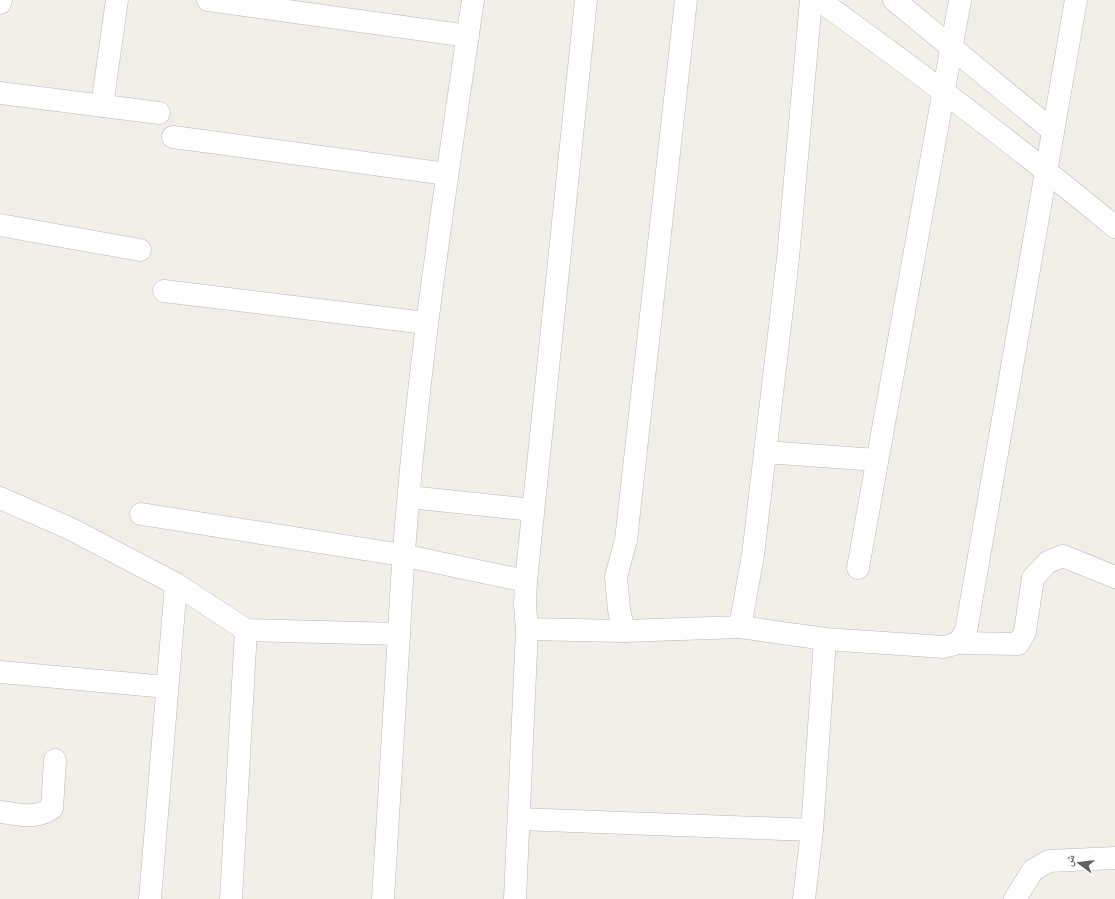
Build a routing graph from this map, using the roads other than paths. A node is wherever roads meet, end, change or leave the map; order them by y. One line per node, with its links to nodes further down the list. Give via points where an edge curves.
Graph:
1 (0, 0): 12 (street)
2 (117, 0): 17 (street)
3 (208, 0): 13 (street)
4 (473, 0): 13 (street)
5 (586, 0): 32 (street)
6 (686, 0): 42 (street, via 626,540 616,577)
7 (811, 0): 28 (street, via 788,258)
8 (819, 0): 15 (street)
9 (894, 0): 14 (street)
10 (960, 0): 14 (street)
11 (1076, 0): 19 (street)
12 (0, 3)
13 (468, 36): 22 (street)
14 (951, 49): 15 (street); 19 (street)
15 (944, 91): 21 (street); 29 (street)
16 (0, 93): 17 (street)
17 (102, 106): 18 (street)
18 (159, 113)
19 (1053, 131): 21 (street)
20 (173, 137): 22 (street)
21 (1046, 170): 24 (street); 45 (street, via 966,631)
22 (447, 174): 27 (street)
23 (0, 225): 25 (street)
24 (1115, 227)
25 (140, 250)
26 (164, 291): 27 (street)
27 (426, 323): 30 (street)
28 (765, 452): 29 (street); 39 (street, via 753,555)
29 (877, 460): 35 (street)
30 (409, 497): 32 (street); 34 (street)
31 (0, 498): 38 (street, via 71,529)
32 (534, 510): 37 (street)
33 (141, 514): 34 (street)
34 (402, 555): 37 (street); 43 (street)
35 (858, 568)
36 (1115, 577): 45 (street, via 1063,556 1048,562 1033,578 1025,632 1018,644)
37 (526, 581): 40 (street)
38 (176, 584): 41 (street); 47 (street)
39 (740, 627): 42 (street); 44 (street)
40 (527, 629): 42 (street); 50 (street)
41 (246, 630): 43 (street); 54 (street)
42 (624, 631)
43 (399, 634): 55 (street)
44 (825, 639): 45 (street, via 944,647); 51 (street)
45 (958, 643)
46 (0, 672): 47 (street)
47 (167, 687): 53 (street)
48 (55, 760): 49 (street, via 52,808 35,816)
49 (0, 812)
50 (519, 819): 51 (street); 56 (street)
51 (812, 830): 57 (street)
52 (1115, 858): 58 (street, via 1049,861 1033,870)
53 (150, 899)
54 (231, 899)
55 (383, 899)
56 (515, 899)
57 (804, 899)
58 (1015, 899)

